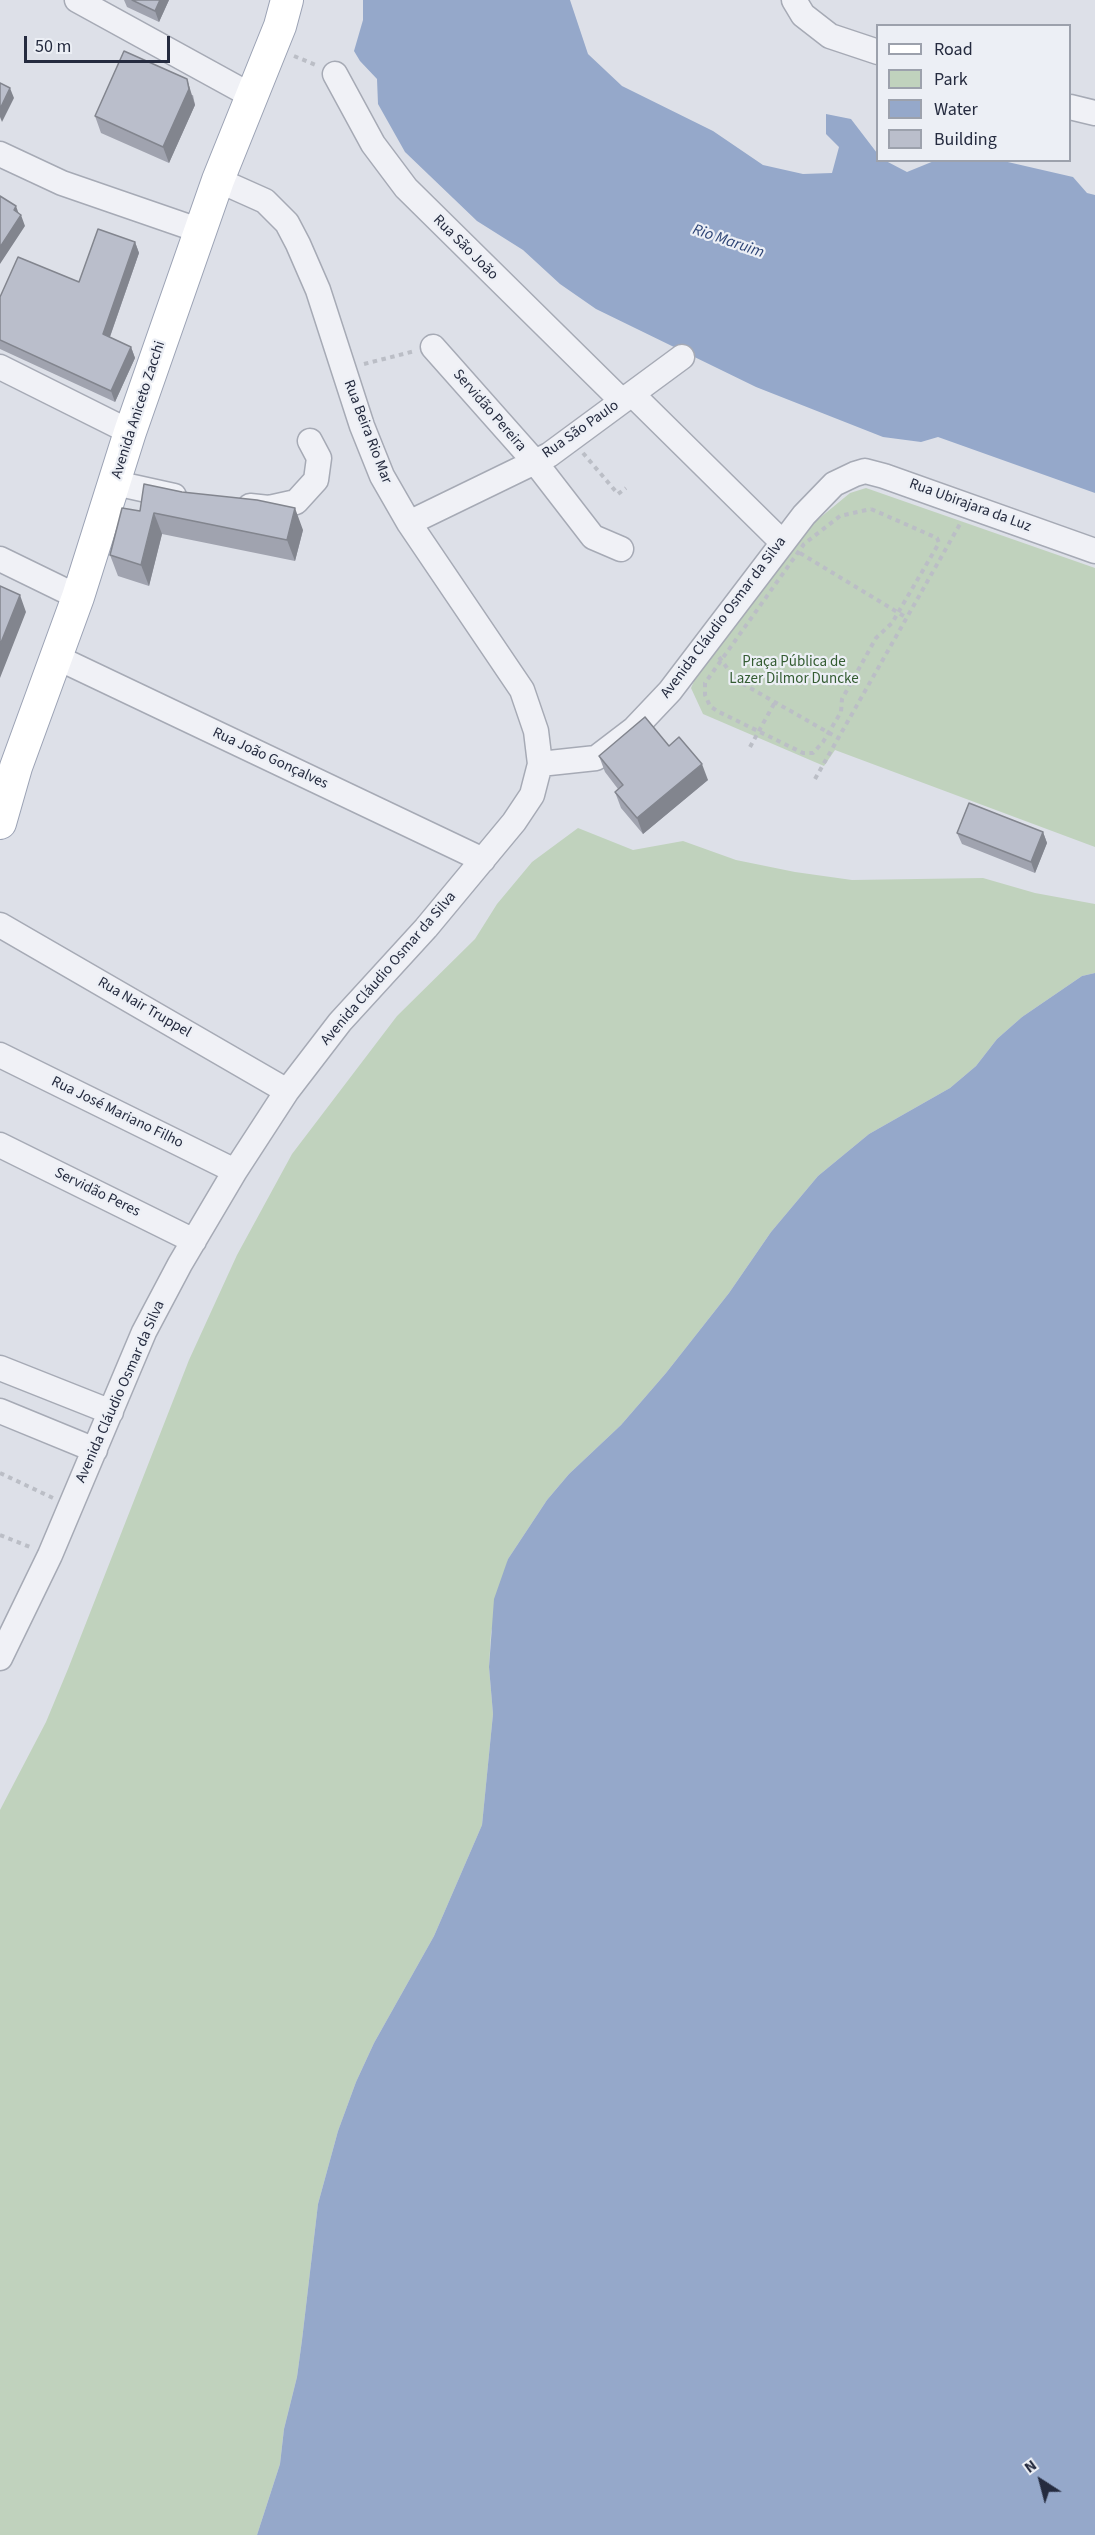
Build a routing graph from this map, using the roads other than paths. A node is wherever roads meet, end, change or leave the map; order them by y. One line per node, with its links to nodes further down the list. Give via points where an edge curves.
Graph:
1 (77, 0): 6 (street)
2 (794, 0): 4 (street, via 803,15 822,31)
3 (283, 13): 6 (main road, Avenida Aniceto Zacchi)
4 (876, 51)
5 (335, 74): 15 (street, Rua São João, via 373,144 406,188)
6 (255, 84): 10 (main road, Avenida Aniceto Zacchi)
7 (1071, 107): 8 (street)
8 (1095, 113)
9 (0, 154): 11 (street, via 62,183)
10 (218, 180): 11 (main road, Avenida Aniceto Zacchi); 23 (street, Rua Beira Rio Mar, via 265,201 287,222 310,268 382,476)
11 (201, 231): 16 (main road, Avenida Aniceto Zacchi)
12 (433, 347): 18 (street, Servidão Pereira)
13 (682, 357): 15 (street, Rua São Paulo)
14 (0, 368): 16 (street)
15 (627, 398): 18 (street, Rua São Paulo); 24 (street, Rua São João)
16 (130, 432): 20 (main road, Avenida Aniceto Zacchi)
17 (310, 441): 22 (street, via 319,458 316,480 296,502 268,508)
18 (535, 462): 23 (street, Rua São Paulo); 25 (street, Servidão Pereira, via 593,537)
19 (844, 478): 24 (street, Avenida Cláudio Osmar da Silva, via 824,494); 26 (street, Rua Ubirajara da Luz, via 865,471 875,473)
20 (115, 483): 21 (street); 28 (main road, Avenida Aniceto Zacchi)
21 (194, 500)
22 (226, 504)
23 (409, 523): 31 (street, Rua Beira Rio Mar, via 522,690 536,731)
24 (790, 547): 31 (street, Avenida Cláudio Osmar da Silva, via 714,649 615,746 584,761)
25 (621, 549)
26 (1095, 551)
27 (0, 559): 28 (street)
28 (78, 597): 29 (main road, Avenida Aniceto Zacchi)
29 (56, 657): 30 (main road, Avenida Aniceto Zacchi); 33 (street, Rua João Gonçalves)
30 (8, 764): 32 (main road, Avenida Aniceto Zacchi)
31 (540, 764): 33 (street, Avenida Cláudio Osmar da Silva, via 524,809)
32 (0, 823)
33 (483, 860): 36 (street, Avenida Cláudio Osmar da Silva, via 353,1006)
34 (0, 925): 36 (street, Rua Nair Truppel)
35 (0, 1055): 38 (street, Rua José Mariano Filho)
36 (287, 1091): 38 (street, Avenida Cláudio Osmar da Silva)
37 (0, 1145): 39 (street, Servidão Peres)
38 (235, 1170): 39 (street, Avenida Cláudio Osmar da Silva)
39 (194, 1241): 42 (street, Avenida Cláudio Osmar da Silva, via 144,1332)
40 (0, 1368): 42 (street)
41 (0, 1411): 43 (street)
42 (111, 1412): 43 (street, Avenida Cláudio Osmar da Silva)
43 (95, 1450): 44 (street, Avenida Cláudio Osmar da Silva)
44 (0, 1658)

